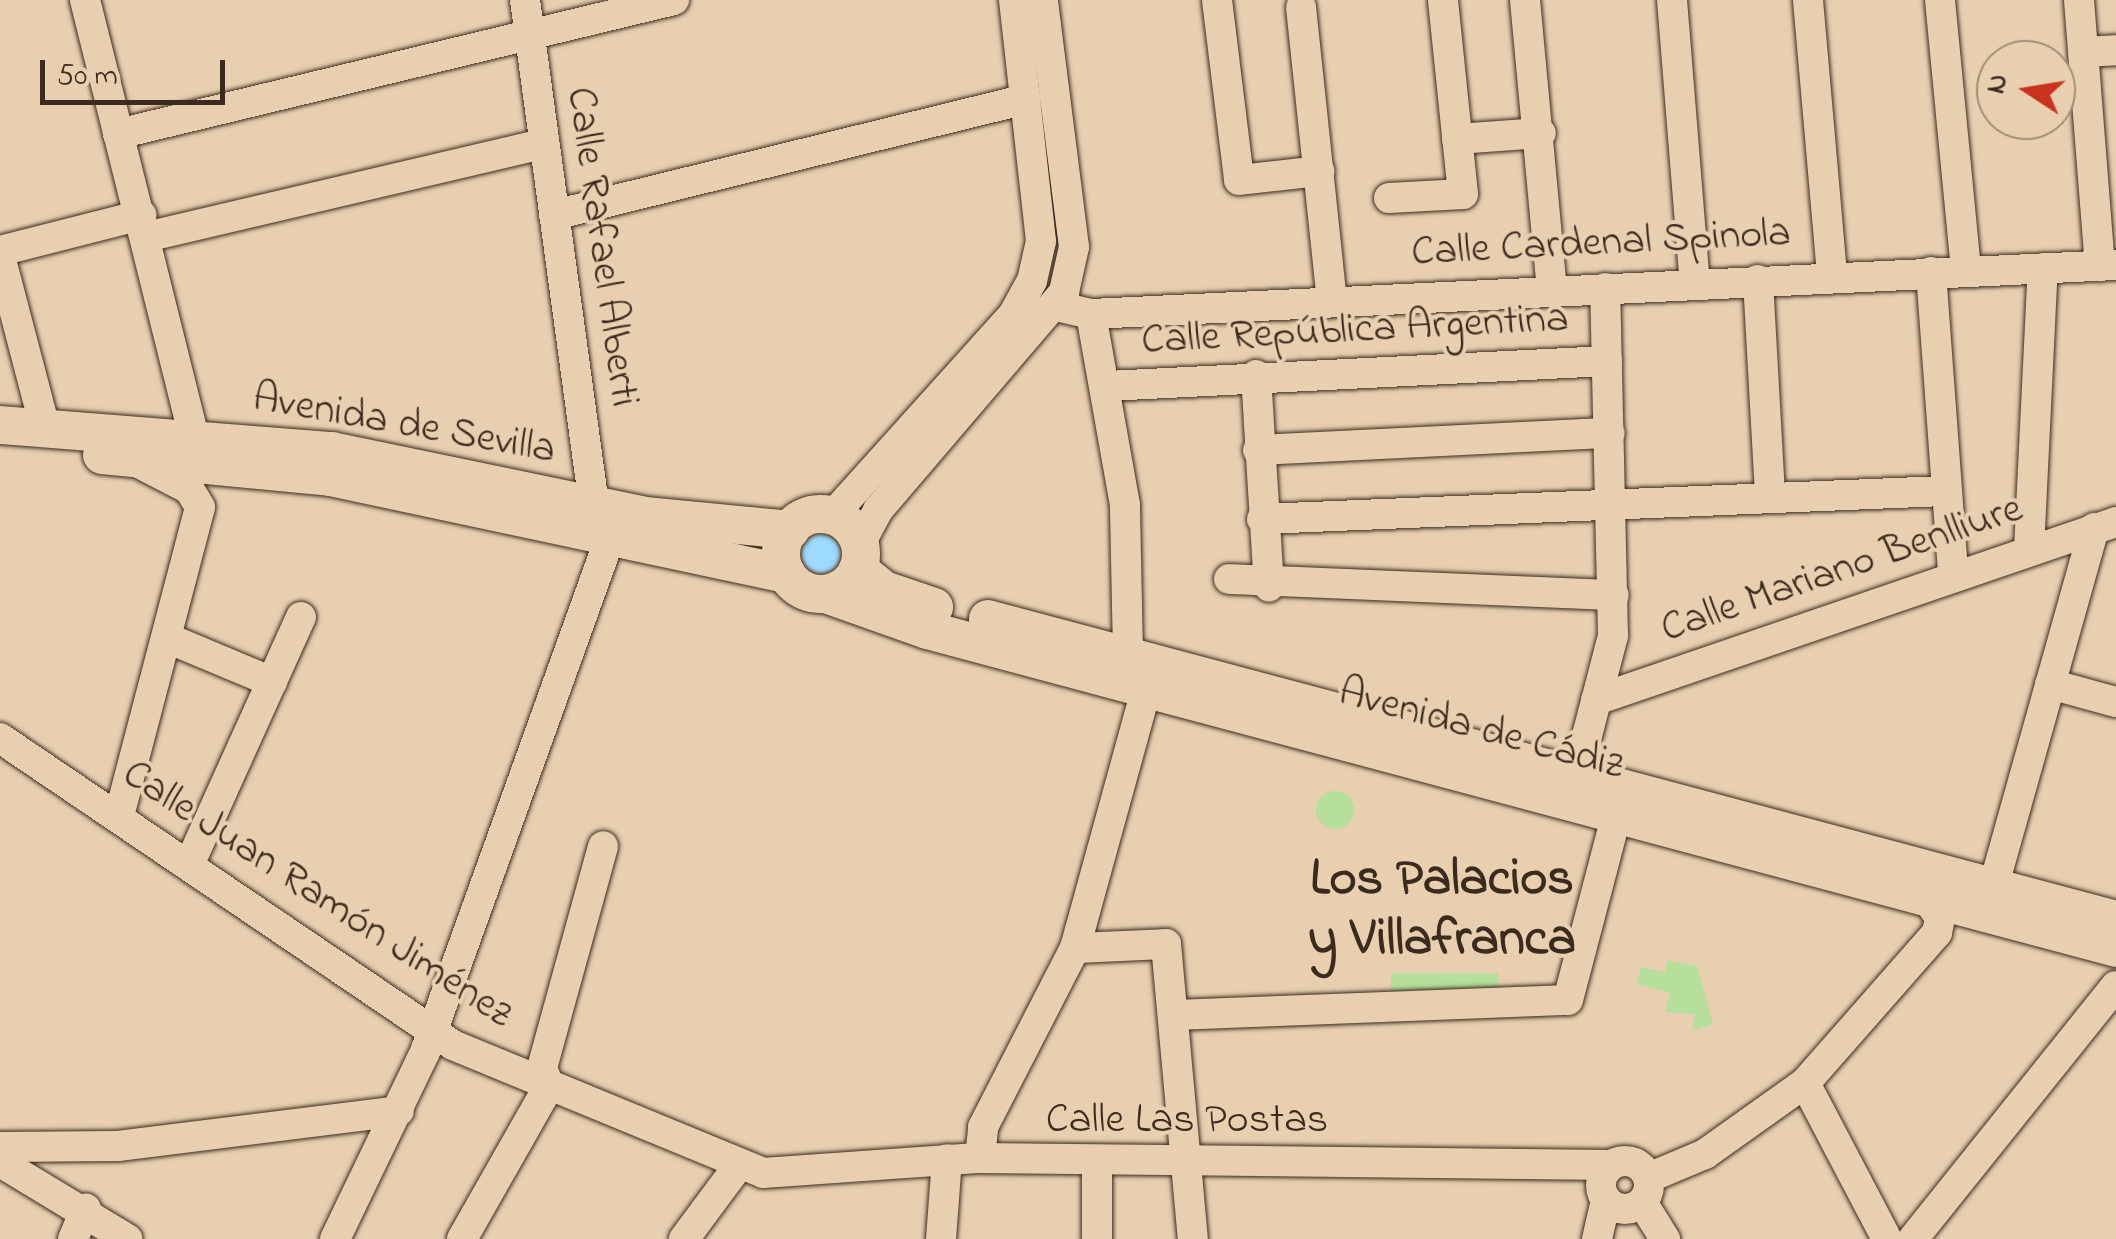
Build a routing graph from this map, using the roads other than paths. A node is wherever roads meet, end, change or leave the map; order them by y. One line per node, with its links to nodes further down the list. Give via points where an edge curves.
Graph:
1 (85, 0): 19 (street)
2 (525, 0): 14 (street, Calle Rafael Alberti)
3 (674, 0): 14 (street)
4 (1014, 0): 17 (street)
5 (1043, 0): 37 (street, via 1074,247)
6 (1216, 0): 22 (street, via 1227,186)
7 (1443, 0): 20 (street)
8 (1525, 0): 18 (street)
9 (1672, 0): 33 (street)
10 (1808, 0): 31 (street)
11 (1940, 0): 29 (street)
12 (2079, 0): 16 (street)
13 (1301, 7): 22 (street)
14 (530, 36): 19 (street); 21 (street, Calle Rafael Alberti)
15 (2116, 50): 16 (street)
16 (2082, 52): 27 (street)
17 (1026, 100): 24 (street); 52 (street, via 1041,241 1027,294)
18 (1541, 133): 20 (street); 35 (street)
19 (118, 134): 25 (street)
20 (1457, 139): 23 (street, via 1463,194)
21 (543, 144): 24 (street, Calle Rafael Alberti); 25 (street)
22 (1319, 171): 36 (street)
23 (1389, 198)
24 (554, 215): 54 (street, Calle Rafael Alberti)
25 (144, 226): 26 (street); 45 (street)
26 (0, 253): 43 (street)
27 (2108, 265): 28 (street, Calle Cardenal Spinola)
28 (2043, 268): 29 (street, Calle Cardenal Spinola); 57 (street)
29 (1966, 270): 30 (street, Calle Cardenal Spinola)
30 (1931, 272): 31 (street, Calle Cardenal Spinola); 49 (street)
31 (1832, 274): 32 (street, Calle Cardenal Spinola)
32 (1758, 280): 33 (street, Calle Cardenal Spinola); 50 (street)
33 (1695, 283): 34 (street, Calle Cardenal Spinola)
34 (1605, 288): 35 (street, Calle Cardenal Spinola); 39 (street)
35 (1552, 291): 36 (street, Calle Cardenal Spinola)
36 (1332, 300): 38 (street, Calle Cardenal Spinola)
37 (1056, 306): 38 (street, Calle Cardenal Spinola); 58 (street, via 878,510)
38 (1091, 314): 41 (street)
39 (1607, 361): 40 (street, Calle República Argentina); 44 (street)
40 (1256, 375): 41 (street, Calle República Argentina); 47 (street)
41 (1108, 386): 67 (street, via 1125,505)
42 (0, 425): 43 (main road, Avenida de Sevilla)
43 (44, 428): 45 (main road, Avenida de Sevilla)
44 (1610, 433): 47 (street); 51 (street)
45 (193, 434): 48 (street, via 184,452); 54 (main road, Avenida de Sevilla, via 332,451)
46 (0, 449): 48 (main road, Avenida de Sevilla)
47 (1258, 450): 53 (street)
48 (125, 456): 54 (main road, Avenida de Sevilla, via 330,477); 66 (street, via 199,498)
49 (1945, 492): 50 (street); 60 (street)
50 (1770, 498): 51 (street)
51 (1614, 506): 53 (street); 64 (street)
52 (832, 516): 56 (main road); 58 (main road)
53 (1262, 520): 62 (street)
54 (602, 522): 56 (main road, Avenida de Sevilla); 59 (main road, Avenida de Sevilla); 86 (street)
55 (2105, 525): 57 (street, Calle Mariano Benlliure); 69 (street)
56 (790, 530): 59 (main road)
57 (2029, 550): 60 (street, Calle Mariano Benlliure)
58 (859, 557): 63 (main road); 67 (main road, Avenida de Cádiz, via 908,600)
59 (787, 574): 63 (main road)
60 (1953, 574): 71 (street, Calle Mariano Benlliure)
61 (1230, 579): 62 (street)
62 (1269, 587): 64 (street)
63 (826, 594): 70 (main road, Avenida de Cádiz, via 926,630)
64 (1614, 595): 71 (street)
65 (301, 617): 68 (street)
66 (168, 638): 68 (street); 76 (street)
67 (1128, 652): 70 (street); 74 (main road, Avenida de Cádiz)
68 (272, 682): 78 (street)
69 (2050, 684): 72 (street); 79 (street)
70 (1147, 686): 75 (main road, Avenida de Cádiz); 82 (street)
71 (1596, 700): 74 (street)
72 (2116, 702)
73 (0, 738): 76 (street, Calle Juan Ramón Jiménez)
74 (1576, 774): 79 (main road, Avenida de Cádiz)
75 (1617, 813): 80 (main road, Avenida de Cádiz); 85 (street, via 1568,1000)
76 (119, 816): 78 (street, Calle Juan Ramón Jiménez)
77 (603, 846): 88 (street, via 542,1068)
78 (190, 864): 86 (street, Calle Juan Ramón Jiménez)
79 (1993, 888): 81 (main road, Avenida de Cádiz)
80 (1927, 899): 83 (main road, Avenida de Cádiz); 87 (street, via 1940,918 1936,933)
81 (2116, 920)
82 (1075, 948): 85 (street, via 1166,944); 91 (street, via 983,1127)
83 (2116, 948)
84 (2116, 986): 112 (street)
85 (1176, 1014): 95 (street)
86 (432, 1030): 88 (street, Calle Juan Ramón Jiménez); 89 (street)
87 (1805, 1084): 98 (street); 111 (street)
88 (548, 1086): 97 (street, Calle Juan Ramón Jiménez); 104 (street)
89 (399, 1111): 90 (street, via 118,1146); 103 (street)
90 (0, 1147)
91 (980, 1158): 92 (street, Calle Las Postas); 94 (street, Calle Las Postas)
92 (947, 1159): 97 (street, Calle Las Postas); 106 (street)
93 (0, 1162): 100 (street)
94 (1096, 1163): 95 (street, Calle Las Postas); 107 (street)
95 (1188, 1164): 96 (street, Calle Las Postas); 108 (street)
96 (1611, 1165): 98 (street, via 1634,1163); 99 (street, via 1600,1181)
97 (751, 1169): 105 (street)
98 (1645, 1190): 99 (street, via 1623,1209); 110 (street)
99 (1606, 1200): 109 (street)
100 (86, 1210): 101 (street); 102 (street)
101 (73, 1239)
102 (128, 1239)
103 (335, 1239)
104 (462, 1239)
105 (684, 1239)
106 (941, 1239)
107 (1097, 1239)
108 (1193, 1239)
109 (1598, 1239)
110 (1664, 1239)
111 (1886, 1239)
112 (1913, 1239)

